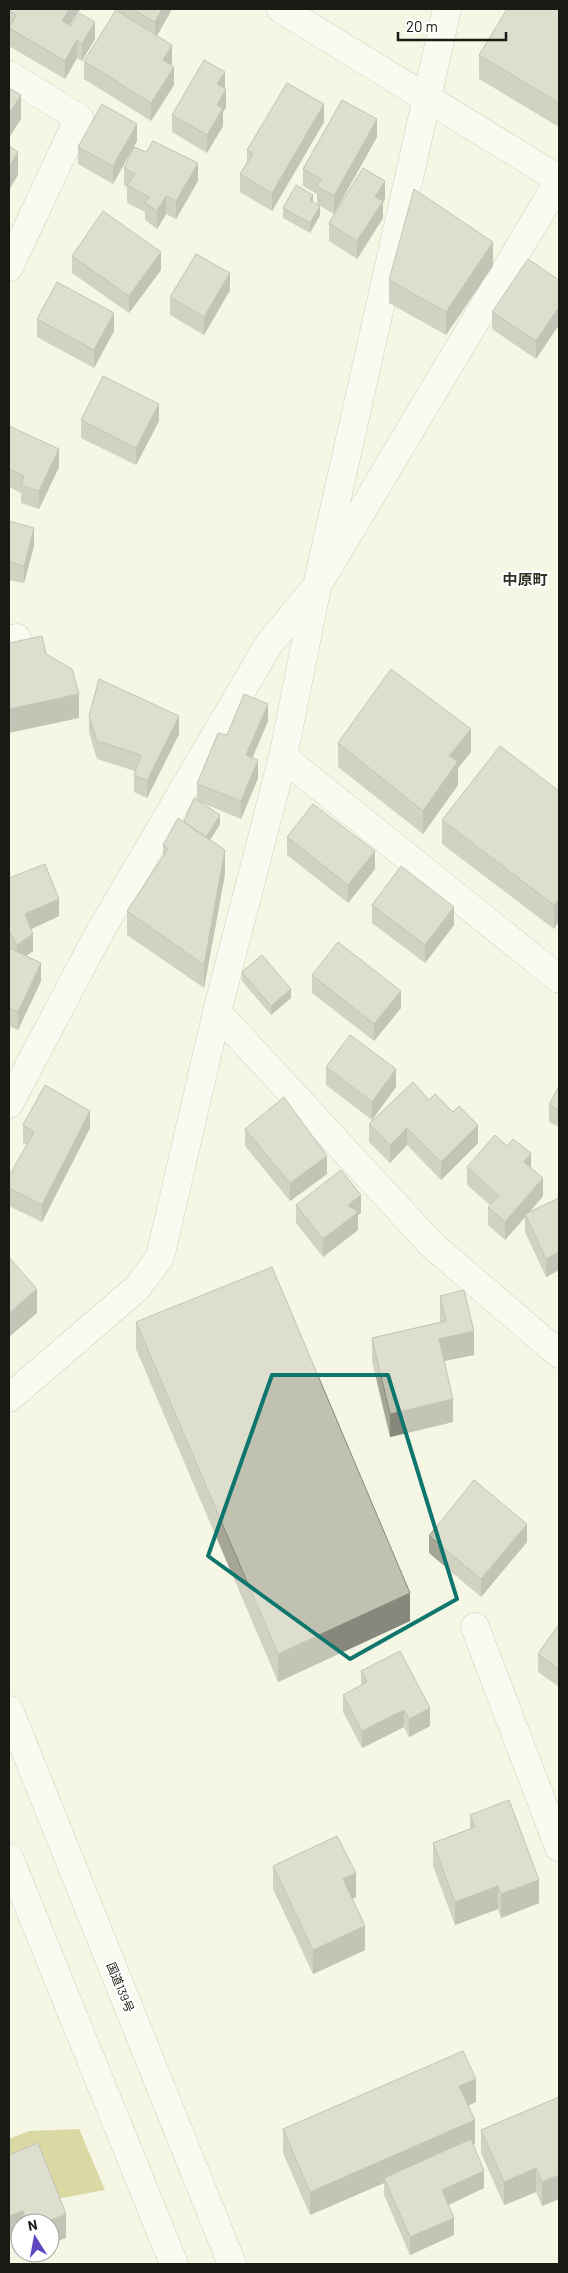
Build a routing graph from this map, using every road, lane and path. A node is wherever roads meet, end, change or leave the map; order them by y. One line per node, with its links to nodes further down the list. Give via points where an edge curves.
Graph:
1 (280, 9): 4 (main road)
2 (447, 9): 4 (main road)
3 (9, 75): 6 (main road, via 79,118)
4 (426, 96): 5 (main road); 7 (main road)
5 (559, 180): 7 (main road)
6 (9, 267)
7 (317, 586): 8 (main road); 11 (main road, via 269,644 97,937)
8 (283, 757): 9 (main road); 10 (main road)
9 (559, 979)
10 (217, 1012): 12 (main road, via 432,1245); 13 (main road, via 160,1257 137,1288)
11 (9, 1104)
12 (559, 1354)
13 (9, 1398)
14 (475, 1627): 16 (main road)
15 (9, 1710): 19 (main road, 国道139号)
16 (559, 1847)
17 (9, 1858): 18 (main road)
18 (174, 2264)
19 (232, 2264)

